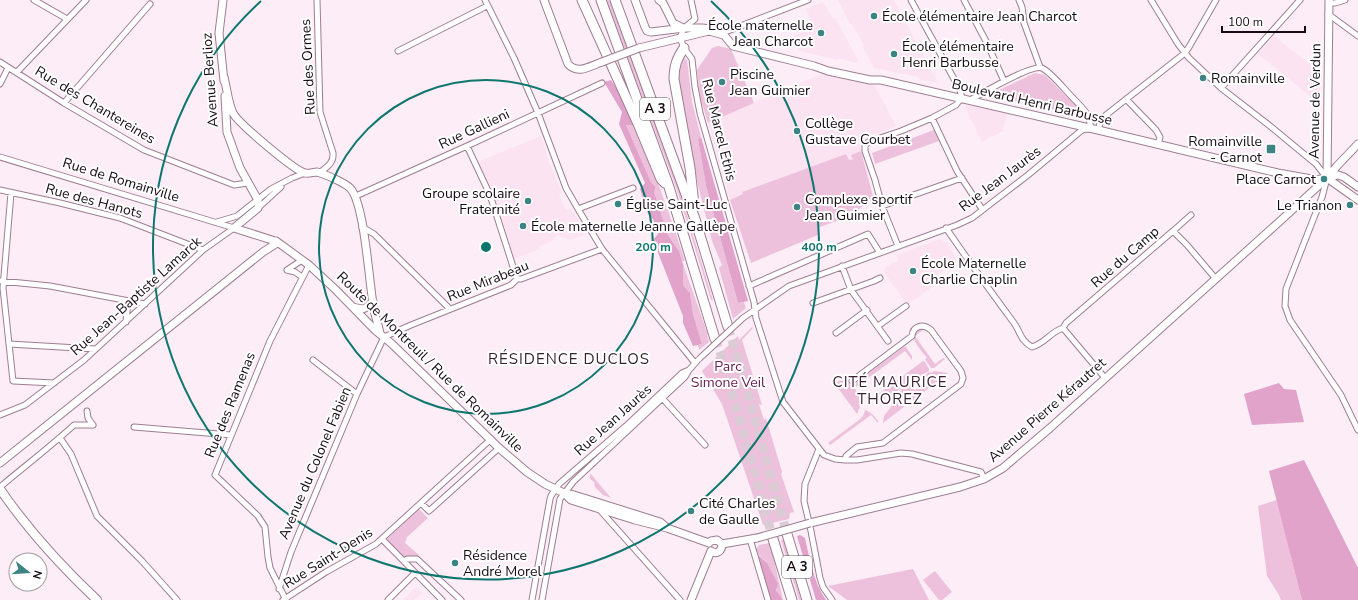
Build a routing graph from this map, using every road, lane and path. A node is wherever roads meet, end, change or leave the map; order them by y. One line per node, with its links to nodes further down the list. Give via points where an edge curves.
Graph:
1 (34, 0): 25 (street)
2 (86, 0): 25 (street)
3 (223, 0): 40 (main road, Avenue Berlioz, via 219,33)
4 (317, 0): 60 (street, Rue des Ormes, via 320,112 334,158 330,165)
5 (485, 0): 23 (street)
6 (544, 0): 32 (main road, Boulevard Henri Barbusse, bridge, via 570,67 579,70)
7 (582, 0): 65 (highway, via 661,179)
8 (601, 0): 65 (highway, A 3)
9 (615, 0): 78 (highway, A 3)
10 (635, 0): 27 (main road)
11 (659, 0): 26 (main road, via 673,23)
12 (692, 0): 26 (street, via 695,19)
13 (808, 0): 28 (street)
14 (911, 0): 45 (street, via 960,90)
15 (964, 0): 41 (street)
16 (1019, 0): 37 (street, via 1024,23)
17 (1152, 0): 35 (street)
18 (1216, 0): 35 (street)
19 (1300, 0): 44 (street)
20 (1345, 0): 21 (street, via 1335,3)
21 (1329, 1): 24 (main road, Avenue de Verdun)
22 (150, 4): 48 (street)
23 (487, 6): 34 (street); 49 (street)
24 (1328, 14): 29 (street); 62 (main road, Avenue de Verdun)
25 (67, 19): 39 (street)
26 (684, 28): 27 (main road, via 654,33); 28 (main road); 30 (street)
27 (647, 31): 32 (main road)
28 (725, 32): 31 (main road)
29 (1358, 36)
30 (680, 38): 31 (main road, Boulevard Henri Barbusse, via 709,32 724,35); 32 (main road, Boulevard Henri Barbusse); 33 (street, Rue Marcel Ethis)
31 (733, 46): 45 (main road, Boulevard Henri Barbusse, via 870,80 881,80)
32 (643, 47)
33 (684, 48): 78 (highway, via 674,67 674,79 690,168); 96 (street, Rue Marcel Ethis, via 692,59 700,113)
34 (398, 51)
35 (1185, 53): 44 (street); 46 (street)
36 (0, 62): 38 (street, Rue des Chantereines)
37 (1040, 67): 41 (street); 54 (street, via 1085,110 1091,121)
38 (8, 68): 39 (street, Rue des Chantereines); 43 (street)
39 (16, 72): 48 (street, Rue des Chantereines)
40 (224, 77): 51 (main road, via 230,105); 52 (main road, Avenue Berlioz)
41 (1004, 81): 47 (street)
42 (602, 83): 49 (street, Rue Gallieni)
43 (0, 84)
44 (1221, 88): 62 (street, via 1316,164)
45 (962, 99): 47 (main road, Boulevard Henri Barbusse); 50 (street)
46 (1126, 99): 53 (street, via 1106,115); 56 (street, via 1156,130 1160,137)
47 (970, 100): 54 (main road, Boulevard Henri Barbusse)
48 (64, 103): 64 (street, Rue des Chantereines, via 144,150 234,184)
49 (538, 113): 57 (street, Rue Gallieni); 75 (street, via 566,188)
50 (932, 118): 61 (street); 73 (street, via 868,142 865,146)
51 (238, 120): 52 (main road); 59 (main road, via 282,159)
52 (226, 126): 64 (main road, Avenue Berlioz)
53 (1099, 127): 54 (main road, Boulevard Henri Barbusse); 56 (main road, Boulevard Henri Barbusse); 76 (street, Rue Jean Jaurès, via 1082,130)
54 (1090, 128)
55 (1358, 144): 62 (main road, Avenue Pierre Kérautret)
56 (1158, 145): 62 (main road, Boulevard Henri Barbusse, via 1278,173 1316,180)
57 (467, 146): 70 (street, Rue Gallieni); 93 (street, via 490,196)
58 (0, 157): 79 (street, Rue de Romainville)
59 (305, 173): 60 (main road); 63 (street)
60 (319, 173): 70 (main road, via 345,184)
61 (962, 178): 73 (street); 76 (street)
62 (1327, 178): 66 (main road, Boulevard Henri Barbusse, via 1338,175); 72 (main road); 94 (main road, Avenue Pierre Kérautret); 130 (street, via 1325,190 1286,288 1285,306 1287,314 1341,395)
63 (286, 182): 71 (street); 74 (street)
64 (248, 183): 71 (main road, Avenue Berlioz)
65 (670, 187): 113 (highway, A 3)
66 (1358, 187)
67 (633, 188): 75 (street)
68 (0, 190): 69 (street, Rue des Hanots)
69 (11, 193): 87 (street, Rue des Hanots, via 120,218); 95 (street)
70 (356, 196): 80 (main road)
71 (258, 200): 74 (main road); 79 (street, via 237,216)
72 (1358, 200)
73 (882, 206): 85 (street)
74 (258, 208): 81 (main road)
75 (578, 208): 86 (street)
76 (982, 209): 82 (street, Rue Jean Jaurès, via 972,218)
77 (1190, 215): 83 (street)
78 (695, 219): 109 (highway, A 3)
79 (216, 222): 81 (street, Rue de Romainville)
80 (362, 227): 98 (main road); 104 (street, via 374,234)
81 (234, 228): 84 (main road, Route de Montreuil / Rue de Romainville); 87 (street, Rue Jean-Baptiste Lamarck)
82 (946, 228): 85 (street, Rue Jean Jaurès); 110 (street, Rue du Camp, via 1025,343 1032,347 1040,345 1056,330)
83 (1173, 231): 94 (street, Rue du Camp); 110 (street, Rue du Camp)
84 (278, 242): 89 (main road, Route de Montreuil / Rue de Romainville); 138 (main road)
85 (898, 246): 88 (street, Rue Jean Jaurès)
86 (602, 249): 93 (street, Rue Mirabeau, via 521,280); 120 (street)
87 (203, 250): 101 (street, Rue Jean-Baptiste Lamarck)
88 (880, 253): 90 (street, Rue Jean Jaurès); 96 (street, via 868,234)
89 (305, 262): 91 (street, Rue des Ramenas); 91 (street, via 287,270); 103 (main road, Route de Montreuil / Rue de Romainville)
90 (842, 266): 97 (street); 105 (street, Rue Jean Jaurès, via 789,286)
91 (302, 277): 131 (street, Rue des Ramenas, via 270,341)
92 (880, 278): 97 (street)
93 (517, 279): 104 (street, Rue Mirabeau, via 511,285)
94 (1216, 280): 122 (main road, Avenue Pierre Kérautret)
95 (1, 281): 99 (street, via 50,286); 115 (street)
96 (749, 286): 105 (street, Rue Marcel Ethis)
97 (851, 290): 100 (street); 106 (street)
98 (373, 300): 103 (main road, via 365,309); 112 (main road)
99 (128, 301): 101 (street); 107 (street)
100 (814, 303)
101 (145, 304): 107 (street, Rue Jean-Baptiste Lamarck)
102 (906, 306): 108 (street)
103 (352, 307): 112 (main road, Route de Montreuil / Rue de Romainville)
104 (450, 309): 112 (street, Rue Mirabeau)
105 (755, 310): 120 (street, Rue Jean Jaurès, bridge); 136 (street, Rue Marcel Ethis, via 783,402)
106 (866, 310): 108 (street); 111 (street)
107 (126, 322): 117 (street, Rue Jean-Baptiste Lamarck)
108 (878, 326): 114 (street)
109 (728, 327)
110 (1062, 328): 122 (street)
111 (836, 333)
112 (382, 335): 125 (street, Avenue du Colonel Fabien); 133 (main road, Route de Montreuil / Rue de Romainville)
113 (716, 339)
114 (888, 341)
115 (9, 344): 116 (street); 124 (street, via 13,380)
116 (81, 349): 117 (street); 118 (street)
117 (95, 349): 118 (street, Rue Jean-Baptiste Lamarck)
118 (84, 360): 124 (street, Rue Jean-Baptiste Lamarck)
119 (313, 360): 125 (street)
120 (697, 361): 121 (street, Rue Jean Jaurès)
121 (689, 370): 126 (street, Rue Jean Jaurès, via 685,378); 141 (street, Rue Jean Jaurès, via 682,373)
122 (1105, 378): 139 (main road, Avenue Pierre Kérautret, via 1015,458)
123 (852, 381): 137 (street, via 912,336 916,328 924,326 931,330 961,371 963,378 961,384 882,443 857,447)
124 (54, 383): 128 (street, Rue Jean-Baptiste Lamarck, via 25,404)
125 (357, 394): 156 (street, Avenue du Colonel Fabien, via 290,552)
126 (663, 399): 134 (street); 142 (street, Rue Jean Jaurès)
127 (88, 411): 132 (street, via 88,418 93,425 74,425)
128 (0, 414)
129 (134, 427): 131 (street)
130 (1358, 430)
131 (231, 435): 156 (street, Rue des Ramenas, via 215,475 258,516 265,527 270,568)
132 (60, 438): 140 (street); 158 (street, via 70,454 97,516)
133 (491, 439): 135 (main road, Route de Montreuil / Rue de Romainville); 143 (street, Rue Saint-Denis)
134 (705, 445)
135 (499, 448): 141 (main road, Route de Montreuil / Rue de Romainville, via 526,472); 143 (street, via 429,511)
136 (819, 449): 137 (street, via 824,455); 145 (street, via 805,484 804,501)
137 (844, 460): 139 (street, via 912,454 981,472)
138 (0, 463)
139 (984, 479): 145 (main road, Avenue Pierre Kérautret)
140 (0, 488): 157 (main road, via 46,548)
141 (555, 490): 142 (main road, Route de Montreuil / Rue de Romainville); 163 (street, via 550,499)
142 (564, 493): 144 (main road, via 571,500); 146 (main road, via 660,522); 164 (street, via 560,499)
143 (421, 503): 149 (street, Rue Saint-Denis)
144 (599, 509): 146 (main road); 165 (street)
145 (810, 523): 148 (main road, Avenue Pierre Kérautret, bridge); 170 (street, via 820,578)
146 (667, 528): 151 (main road)
147 (787, 534): 169 (highway, A 3)
148 (754, 538): 152 (main road, Avenue Pierre Kérautret); 167 (street)
149 (382, 539): 154 (street); 159 (street, Rue Saint-Denis)
150 (773, 539): 168 (highway, A 3)
151 (709, 543): 152 (main road, via 714,539); 153 (main road)
152 (722, 544): 153 (main road, via 719,552)
153 (711, 551): 166 (main road)
154 (404, 561): 155 (street); 162 (street, via 417,559)
155 (415, 573): 160 (street); 161 (street)
156 (279, 589): 159 (street)
157 (97, 600)
158 (177, 600)
159 (285, 600)
160 (388, 600)
161 (442, 600)
162 (461, 600)
163 (532, 600)
164 (542, 600)
165 (680, 600)
166 (691, 600)
167 (768, 600)
168 (792, 600)
169 (806, 600)
170 (832, 600)

